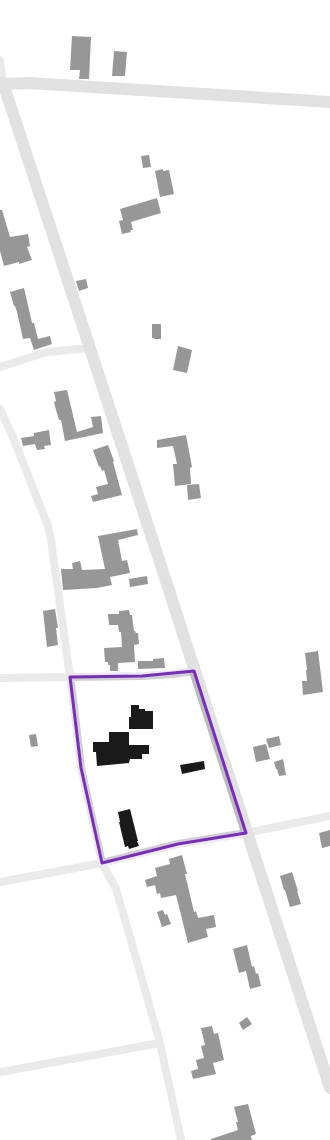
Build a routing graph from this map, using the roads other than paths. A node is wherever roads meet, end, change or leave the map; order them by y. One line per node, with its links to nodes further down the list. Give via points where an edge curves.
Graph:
1 (0, 60): 2 (street)
2 (2, 83): 3 (street); 4 (street)
3 (330, 102)
4 (90, 348): 5 (street, via 47,352); 7 (street)
5 (0, 367)
6 (0, 409): 8 (street, via 52,540)
7 (194, 671): 8 (street, via 142,676); 11 (street)
8 (70, 677): 9 (street); 12 (street, via 81,768)
9 (0, 678)
10 (330, 816): 11 (street)
11 (246, 833): 12 (street, via 178,844); 16 (street)
12 (102, 863): 13 (street); 14 (street, via 116,889)
13 (0, 882)
14 (160, 1043): 15 (street); 17 (street)
15 (0, 1072)
16 (330, 1088)
17 (181, 1140)

